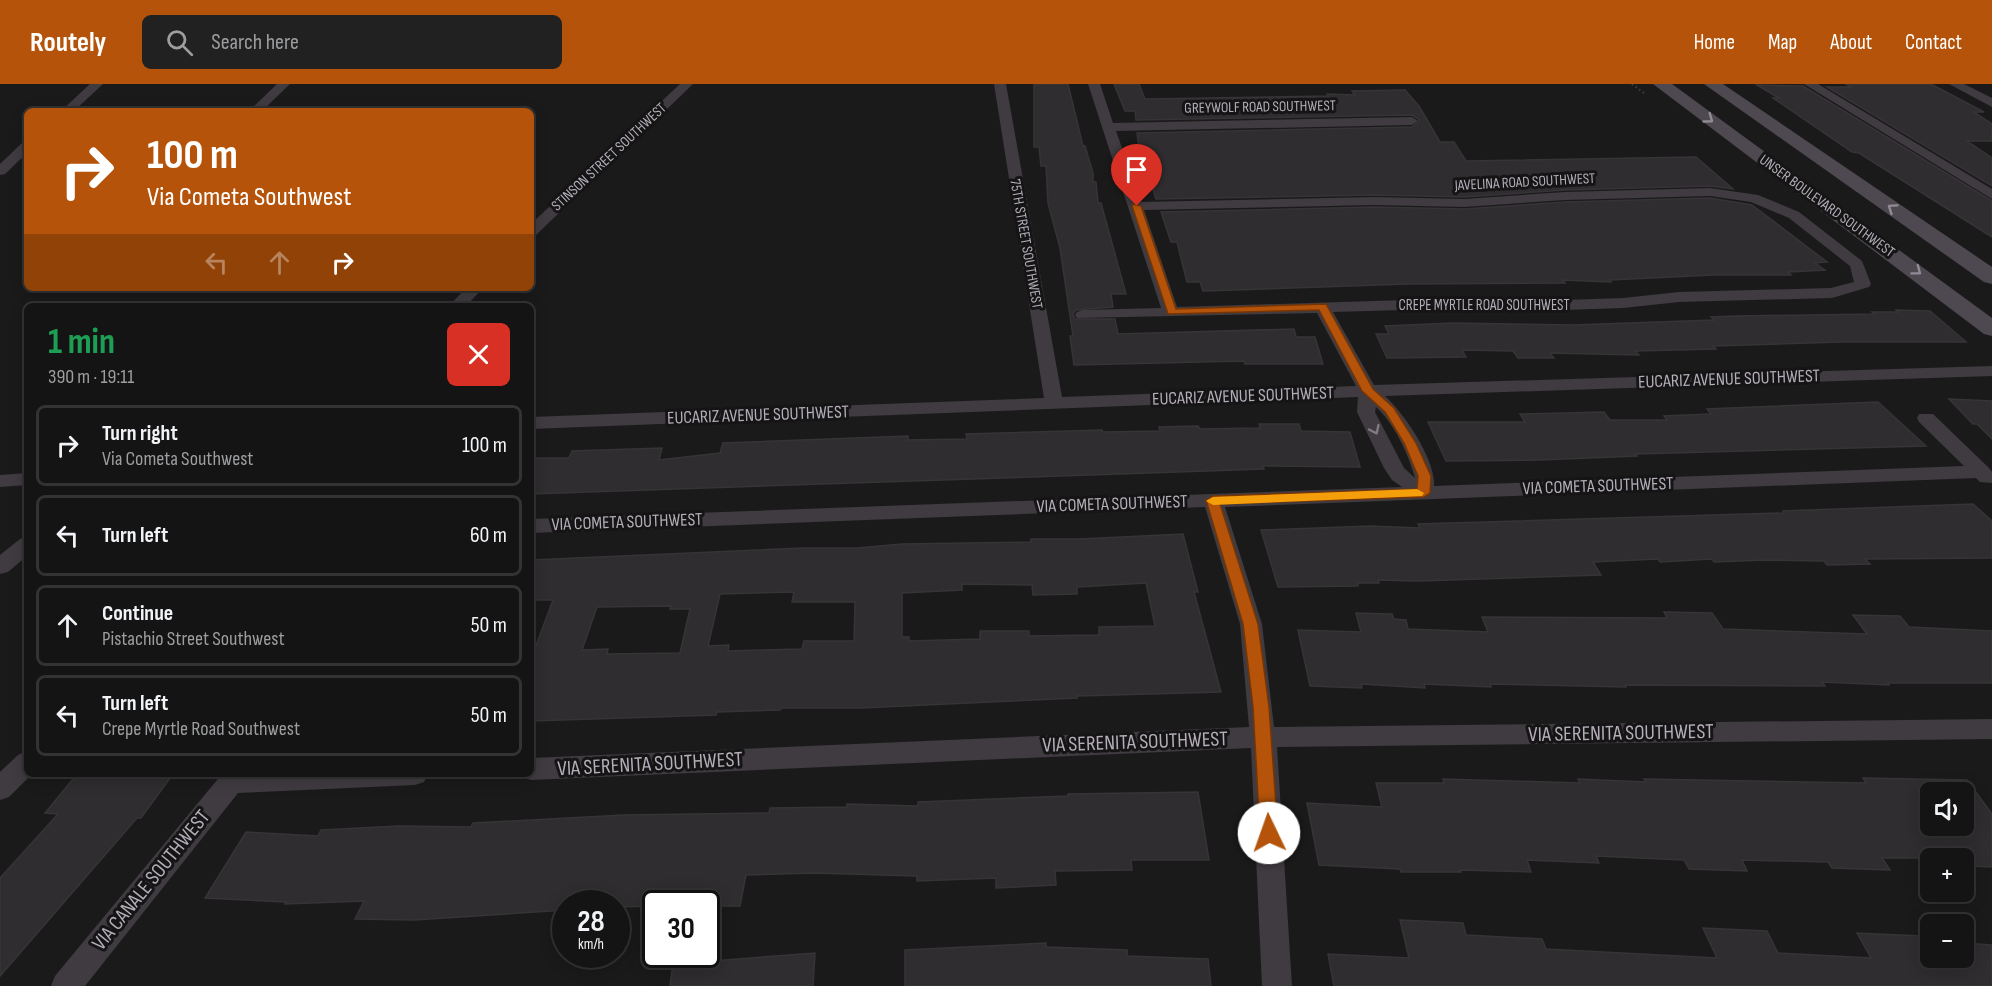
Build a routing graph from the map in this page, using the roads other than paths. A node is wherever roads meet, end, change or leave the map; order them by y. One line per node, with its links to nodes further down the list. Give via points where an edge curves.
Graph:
1 (97, 84): 11 (street)
2 (284, 84): 12 (street)
3 (687, 84): 19 (street, STINSON STREET SOUTHWEST)
4 (1000, 84): 30 (street, 75TH STREET SOUTHWEST)
5 (1094, 84): 14 (street)
6 (1661, 84): 27 (main road, UNSER BOULEVARD SOUTHWEST, one-way to 27)
7 (1712, 84): 21 (main road, UNSER BOULEVARD SOUTHWEST, one-way to 7)
8 (1810, 84): 17 (street)
9 (1955, 84): 10 (street)
10 (1992, 103)
11 (70, 108)
12 (258, 108)
13 (1412, 121): 14 (street, GREYWOLF ROAD SOUTHWEST)
14 (1109, 127): 18 (street)
15 (24, 149): 16 (street)
16 (0, 171)
17 (1992, 195)
18 (1137, 206): 20 (street, JAVELINA ROAD SOUTHWEST, via 1484,203 1565,196 1710,192 1774,205 1794,215); 25 (street)
19 (534, 228)
20 (1857, 264): 24 (street, CREPE MYRTLE ROAD SOUTHWEST, via 1863,284 1832,293 1534,306)
21 (1992, 277)
22 (472, 291): 23 (street)
23 (460, 303)
24 (1322, 306): 25 (street, CREPE MYRTLE ROAD SOUTHWEST); 29 (street)
25 (1171, 312): 26 (street, CREPE MYRTLE ROAD SOUTHWEST)
26 (1083, 315)
27 (1992, 329)
28 (1992, 370): 29 (street, EUCARIZ AVENUE SOUTHWEST)
29 (1368, 391): 30 (street, EUCARIZ AVENUE SOUTHWEST); 36 (street, via 1390,410 1410,443 1425,476); 36 (street, one-way to 36, via 1366,412 1394,468)
30 (1054, 404): 32 (street, EUCARIZ AVENUE SOUTHWEST)
31 (1926, 418): 33 (street)
32 (534, 423)
33 (1987, 477): 36 (street, VIA COMETA SOUTHWEST)
34 (24, 479): 35 (street)
35 (0, 481)
36 (1424, 493): 37 (street, VIA COMETA SOUTHWEST)
37 (1213, 500): 38 (street, VIA COMETA SOUTHWEST); 42 (street, via 1251,624)
38 (534, 526)
39 (24, 547): 40 (street)
40 (0, 567)
41 (1992, 729): 42 (street, VIA SERENITA SOUTHWEST)
42 (1263, 737): 44 (street, VIA SERENITA SOUTHWEST); 49 (street)
43 (24, 765): 47 (street)
44 (534, 769)
45 (279, 777): 46 (street)
46 (234, 778): 48 (street, VIA CANALE SOUTHWEST)
47 (0, 789)
48 (66, 986)
49 (1277, 986)

